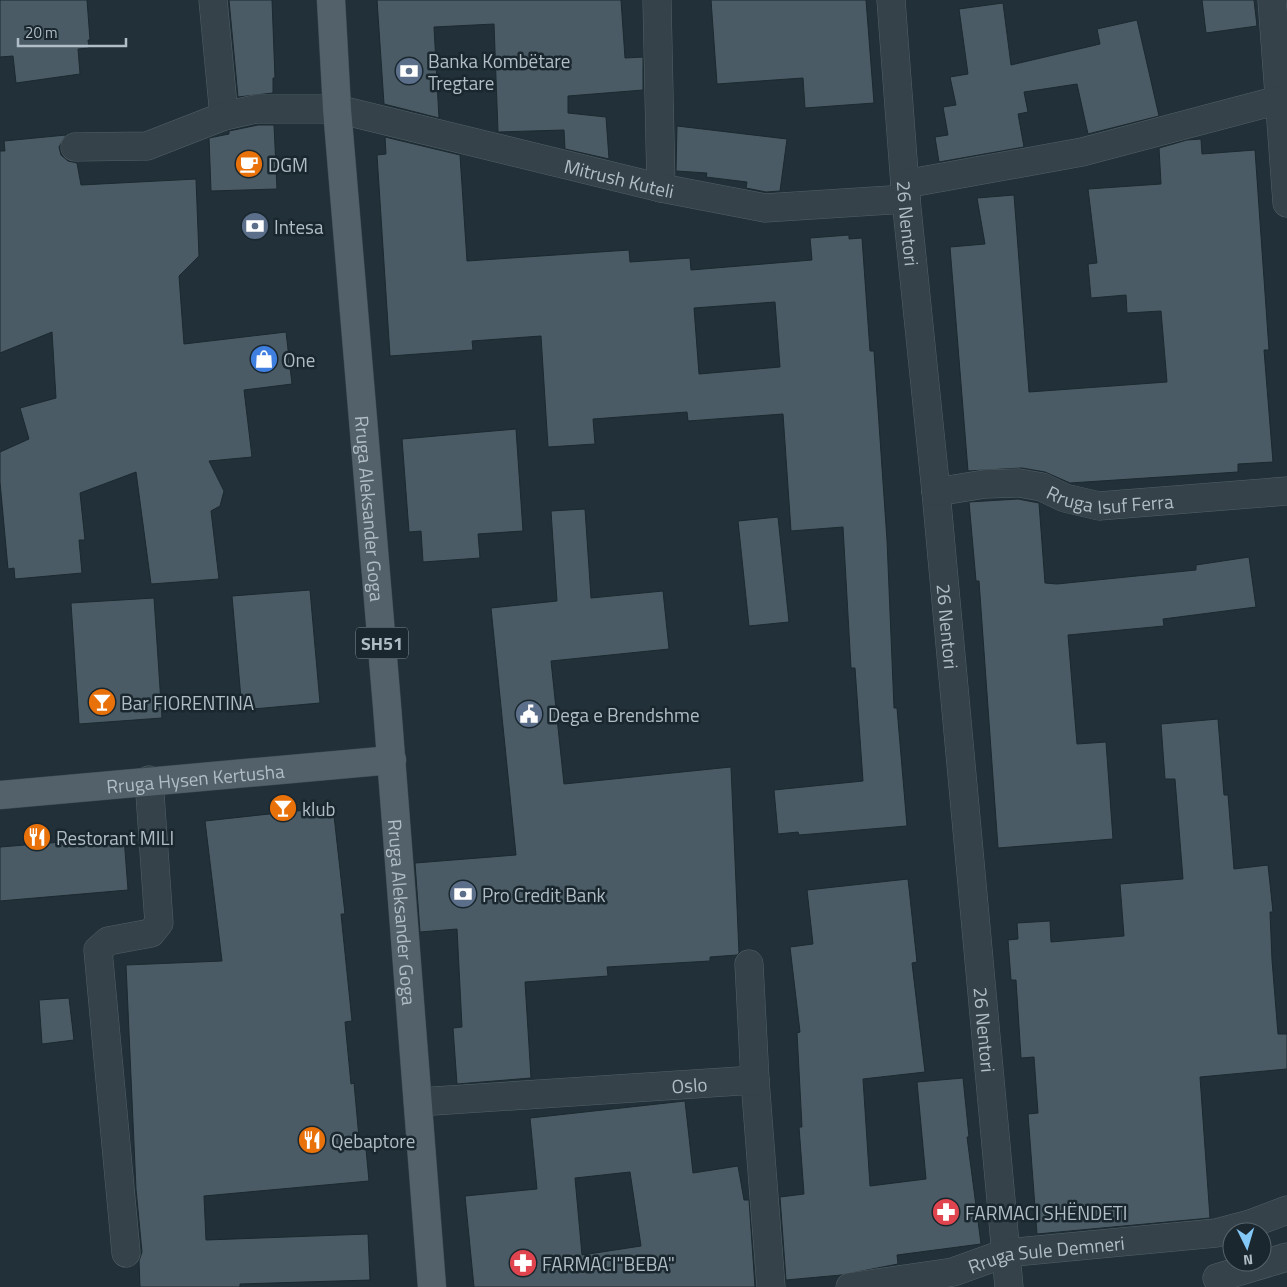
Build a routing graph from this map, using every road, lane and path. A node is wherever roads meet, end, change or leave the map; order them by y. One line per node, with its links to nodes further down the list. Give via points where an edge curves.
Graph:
1 (213, 0): 8 (street)
2 (331, 0): 7 (main road, Rruga Aleksander Goga / SH51)
3 (657, 0): 10 (street)
4 (891, 0): 11 (street, 26 Nentori)
5 (1272, 0): 6 (street)
6 (1279, 100): 11 (street, Mitrush Kuteli, via 1082,152); 12 (street)
7 (337, 109): 8 (street, Mitrush Kuteli, via 256,109); 10 (street, Mitrush Kuteli); 15 (main road, Rruga Aleksander Goga / SH51)
8 (224, 116): 9 (street, Mitrush Kuteli, via 147,146)
9 (75, 147)
10 (662, 188): 11 (street, Mitrush Kuteli, via 765,208)
11 (905, 192): 14 (street, 26 Nentori)
12 (1287, 203)
13 (1287, 491): 14 (street, Rruga Isuf Ferra, via 1100,506 1019,483 984,484)
14 (936, 492): 24 (street, 26 Nentori)
15 (392, 760): 16 (main road, Rruga Hysen Kertusha); 20 (main road, Rruga Aleksander Goga / SH51)
16 (150, 780): 17 (main road, Rruga Hysen Kertusha); 23 (street, via 159,923 151,933 108,941 98,950)
17 (0, 795)
18 (749, 964): 19 (street)
19 (755, 1080): 20 (street, Oslo); 28 (street)
20 (418, 1102): 27 (main road, Rruga Aleksander Goga / SH51)
21 (1287, 1210): 22 (street, Rruga Sule Demneri)
22 (1216, 1233): 24 (street, Rruga Sule Demneri); 26 (street)
23 (126, 1252)
24 (1006, 1253): 29 (street, Rruga Sule Demneri, via 953,1272); 30 (street, 26 Nentori)
25 (1287, 1257): 26 (street)
26 (1218, 1282)
27 (432, 1287)
28 (771, 1287)
29 (850, 1287)
30 (1010, 1287)

